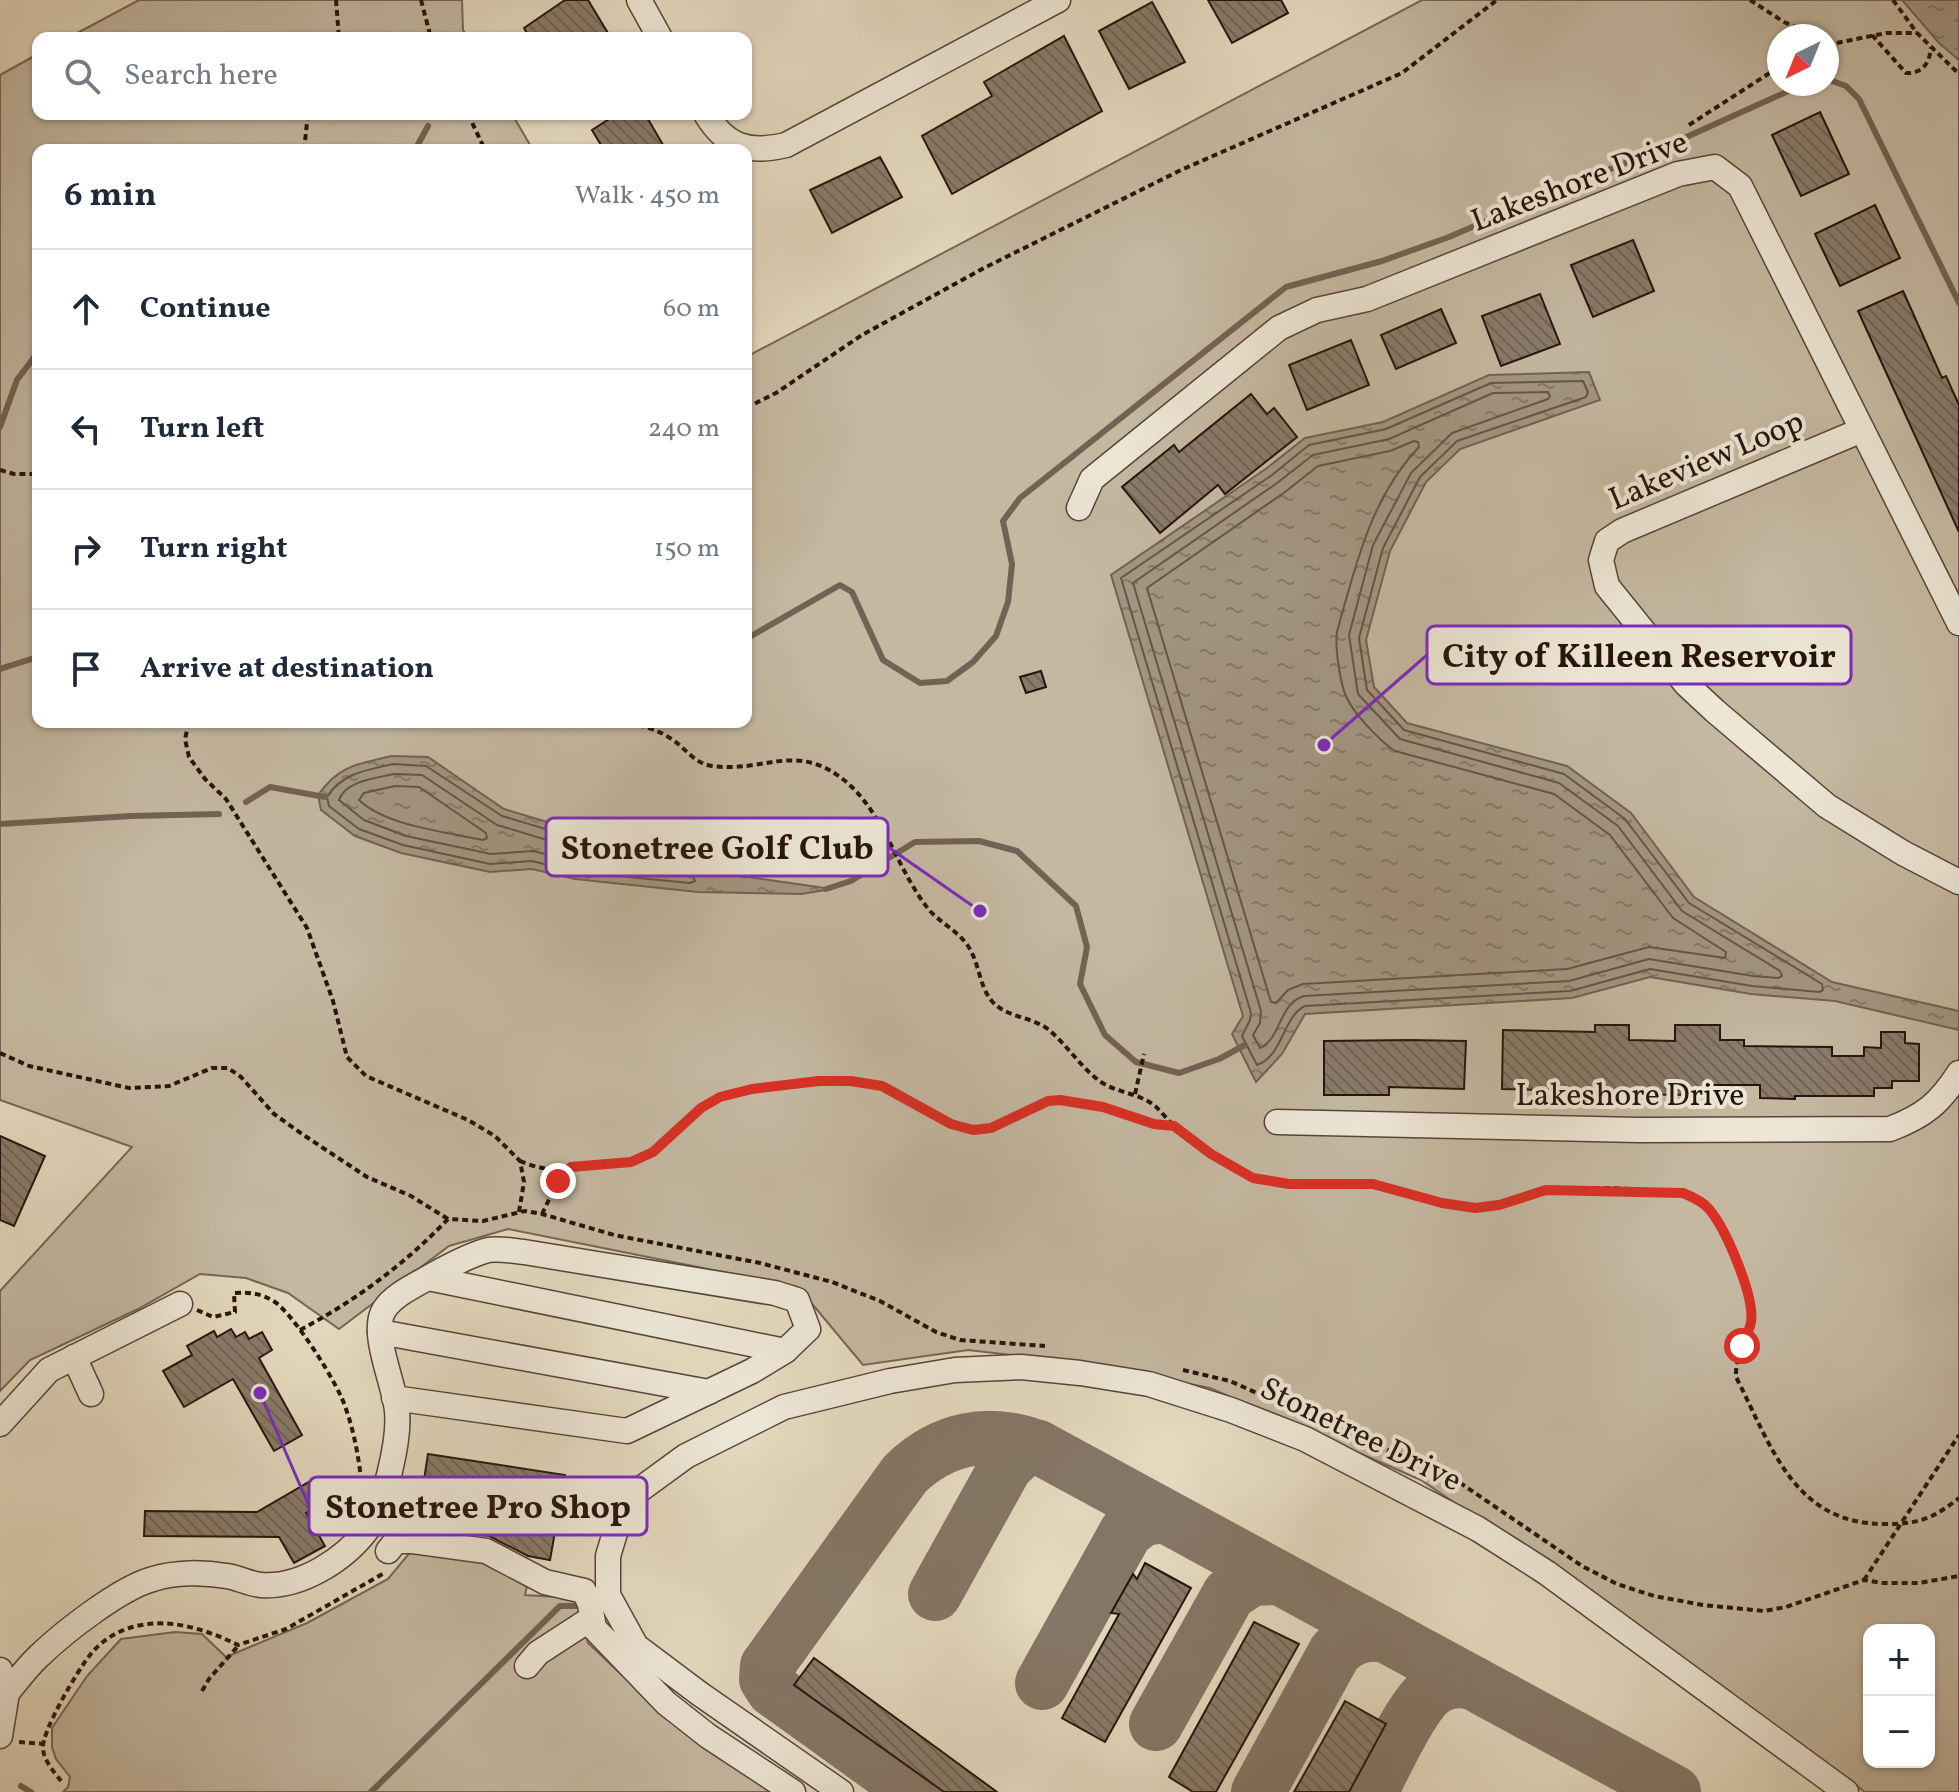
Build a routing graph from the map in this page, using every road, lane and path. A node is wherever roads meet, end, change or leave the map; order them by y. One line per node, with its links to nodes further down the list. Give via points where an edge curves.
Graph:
1 (336, 0): 9 (path)
2 (421, 0): 10 (path)
3 (639, 0): 11 (street)
4 (1058, 0): 25 (street, via 786,145)
5 (1497, 0): 26 (path, via 1402,73 1181,170 984,268 862,335)
6 (1750, 0): 8 (path)
7 (1893, 0): 12 (path)
8 (1789, 24)
9 (339, 32)
10 (429, 32)
11 (657, 32)
12 (1917, 33): 13 (path); 15 (path)
13 (1872, 35): 14 (path); 15 (path, via 1906,73 1921,70)
14 (1839, 41)
15 (1931, 47): 16 (path)
16 (1959, 74)
17 (1767, 75): 21 (path)
18 (307, 120): 22 (path)
19 (471, 120): 23 (path)
20 (710, 120): 24 (street)
21 (1689, 125)
22 (305, 144)
23 (482, 144)
24 (737, 144)
25 (752, 147)
26 (752, 405)
27 (1862, 430): 30 (street, Lakeshore Drive, via 1740,186 1715,167 1699,168 1367,299 1317,310 1279,328 1092,479); 31 (street, Lakeshore Drive); 34 (street, Lakeview Loop, via 1622,531 1607,541 1601,560 1607,586 1686,684 1827,806)
28 (0, 470): 29 (path)
29 (32, 475)
30 (1079, 508)
31 (1959, 623)
32 (188, 728): 41 (path, via 189,757 226,799 307,928 347,1057 366,1076 495,1136)
33 (651, 728): 38 (path, via 706,765 735,768 796,758 816,762 850,785 933,914 971,949 987,996 997,1007 1048,1029 1105,1085)
34 (1959, 882)
35 (0, 1053): 45 (path, via 29,1066 129,1088 169,1086 212,1068 228,1068 274,1114 305,1136 367,1177)
36 (1144, 1054): 38 (path)
37 (1959, 1073): 39 (street, Lakeshore Drive, via 1942,1098 1917,1119 1890,1129)
38 (1135, 1094): 40 (path)
39 (1277, 1122)
40 (1174, 1126): 42 (path, via 1060,1100 973,1130 951,1124 882,1086 819,1081 720,1097 653,1152 631,1162); 57 (path, via 1253,1178 1277,1182 1373,1184 1475,1208 1558,1189 1683,1193 1700,1201 1717,1222 1750,1297 1751,1321 1736,1377 1785,1473 1835,1517)
41 (520, 1161): 42 (path, via 543,1168); 43 (path, via 524,1182)
42 (571, 1167): 44 (path)
43 (519, 1212)
44 (542, 1214)
45 (448, 1219)
46 (428, 1278): 48 (street, via 383,1311); 49 (street); 49 (street, via 490,1249 775,1293 797,1300 808,1329)
47 (180, 1304): 50 (street); 58 (path, via 213,1317 235,1312 234,1293 252,1292 276,1303 300,1330 345,1405)
48 (380, 1332): 51 (street); 53 (street)
49 (785, 1351): 51 (street)
50 (74, 1357): 52 (street); 54 (street, via 49,1370)
51 (709, 1392): 53 (street, via 627,1431)
52 (91, 1394)
53 (394, 1398): 58 (street, via 396,1430 385,1495)
54 (0, 1424)
55 (1959, 1435): 57 (path)
56 (1959, 1498): 57 (path, via 1927,1519)
57 (1901, 1524): 60 (path)
58 (369, 1526): 64 (street, via 340,1555 293,1582 260,1585 193,1574 151,1579 120,1595)
59 (388, 1551): 61 (street, via 396,1541 413,1541 486,1551 545,1582 584,1591); 62 (path, via 386,1574 286,1629)
60 (1864, 1580)
61 (592, 1618): 63 (street); 68 (street, via 609,1647 666,1703)
62 (238, 1645): 65 (path); 67 (path, via 185,1625 144,1626 104,1641 78,1674 45,1737 43,1750)
63 (527, 1666)
64 (3, 1681): 66 (street)
65 (202, 1691)
66 (0, 1736)
67 (61, 1781)
68 (793, 1792)
69 (841, 1792): 70 (street, Stonetree Drive, via 636,1646 608,1595 608,1556 621,1513 638,1491 686,1456 784,1407 955,1370 1021,1367 1149,1384 1305,1439 1478,1529 1547,1573)
70 (1846, 1792)

